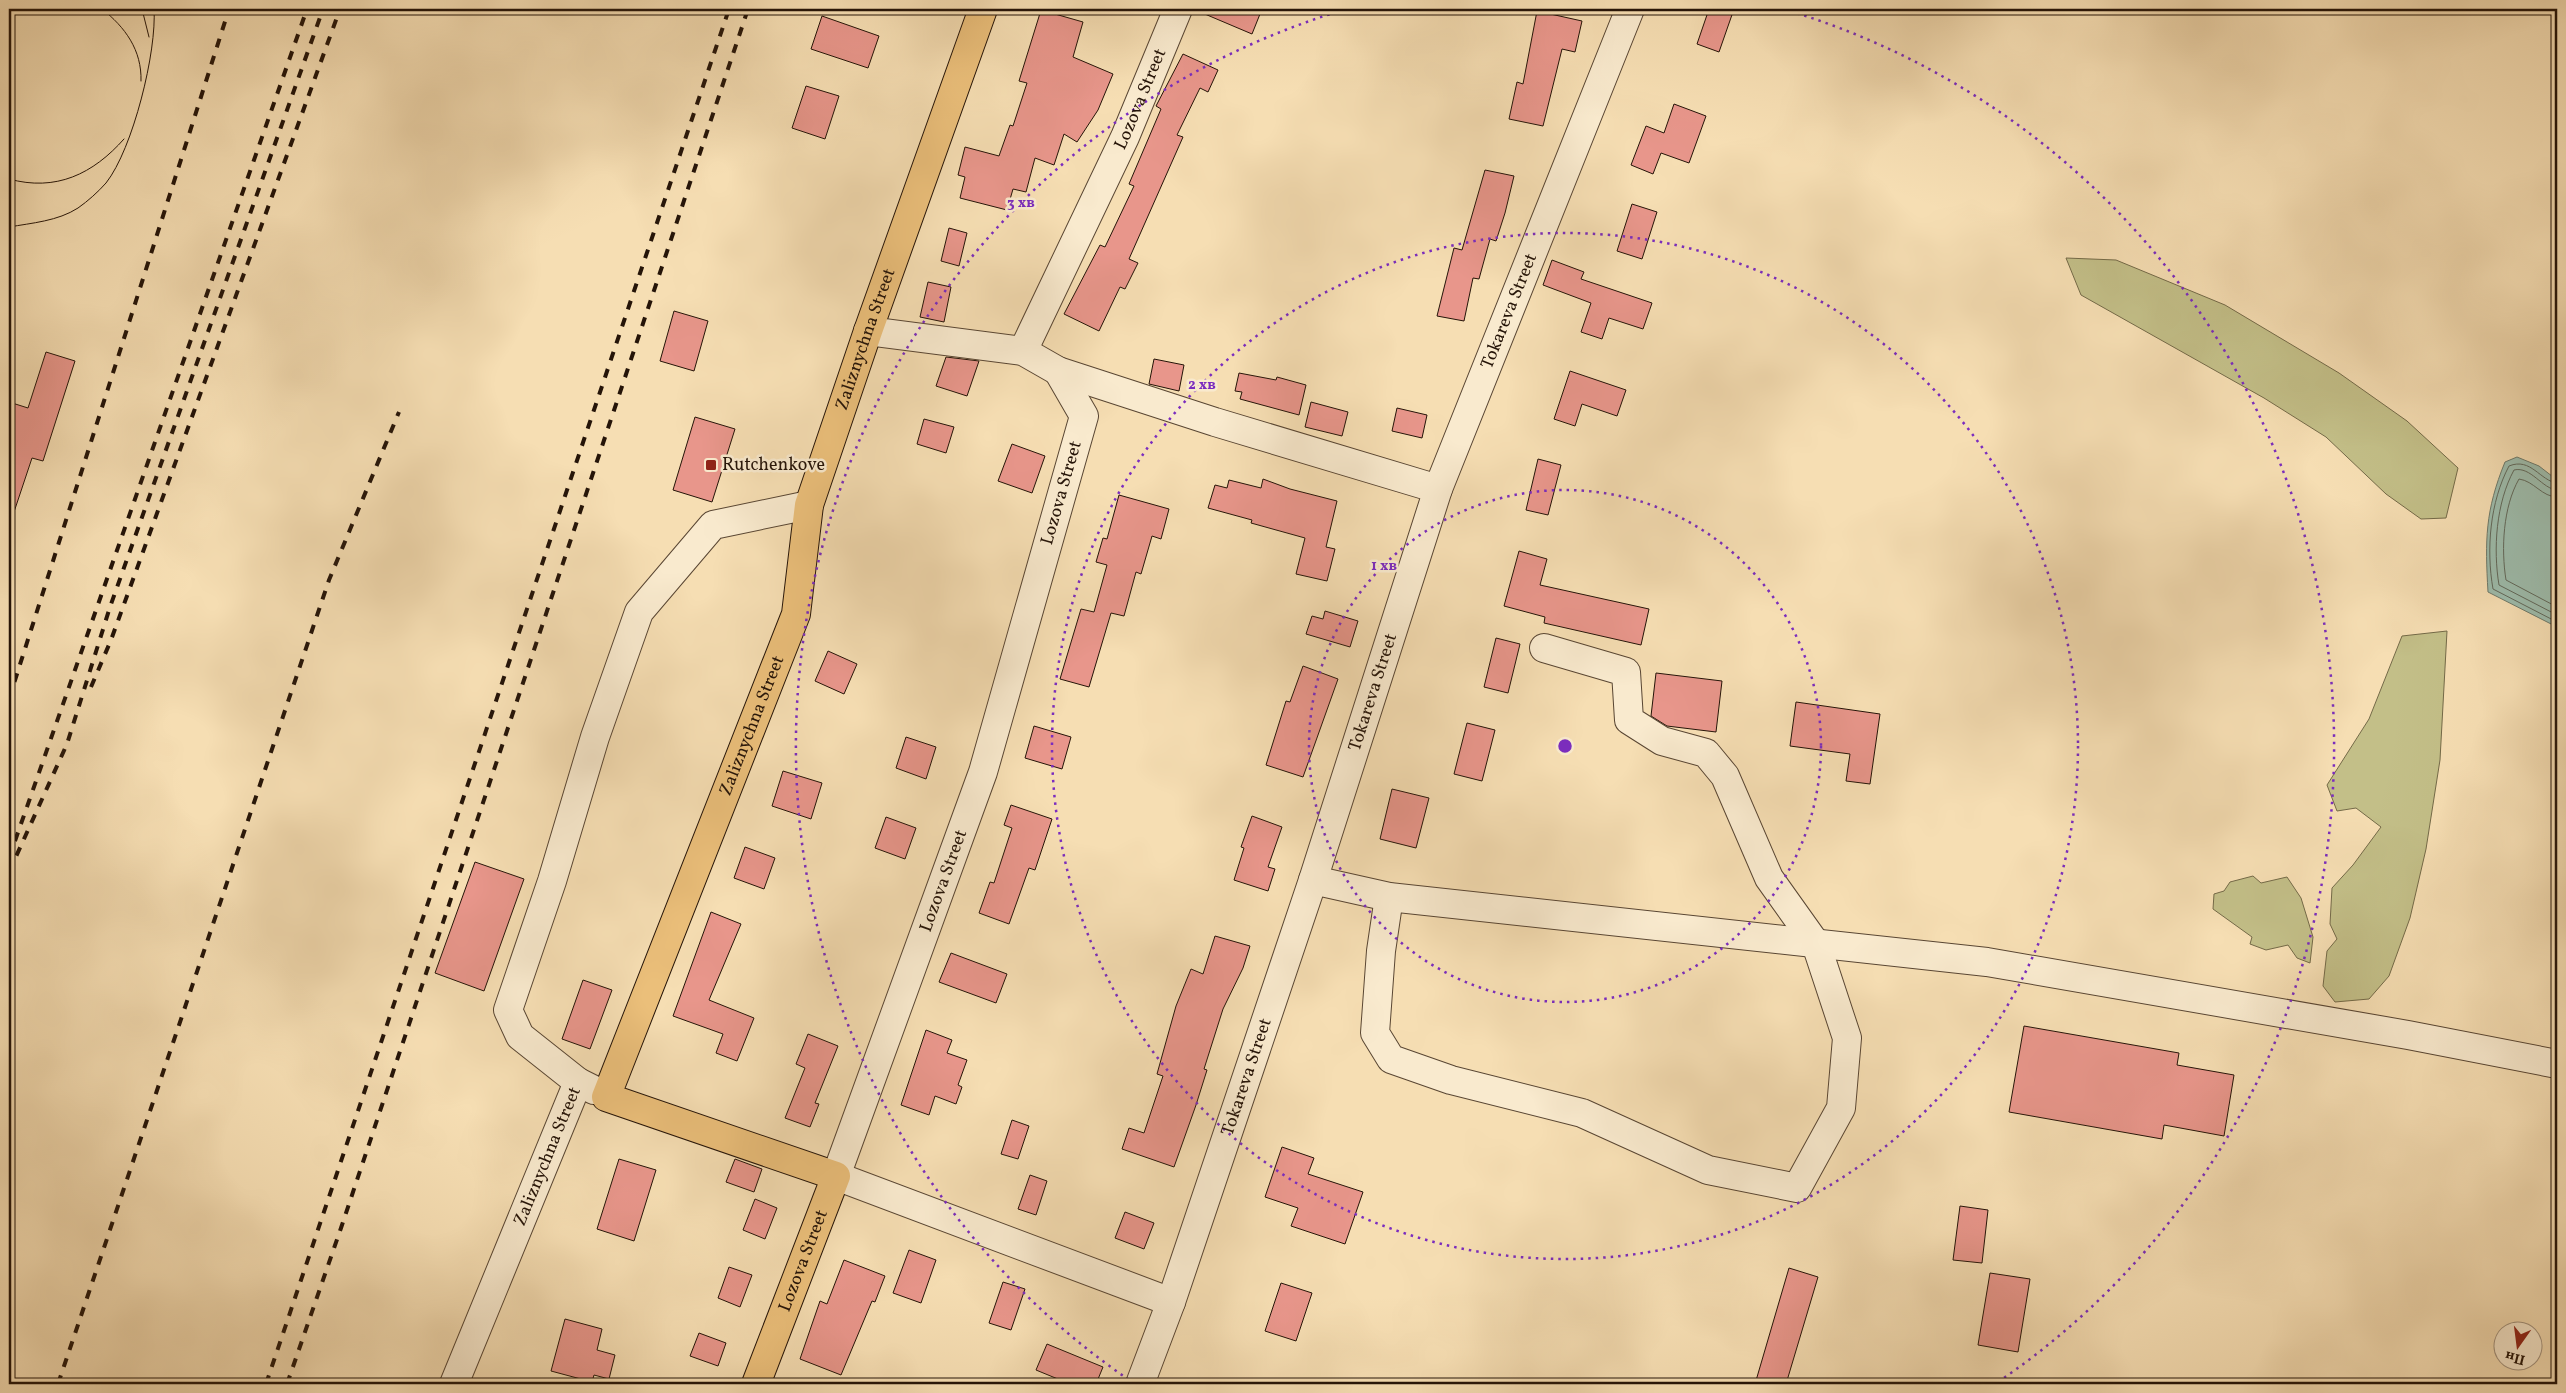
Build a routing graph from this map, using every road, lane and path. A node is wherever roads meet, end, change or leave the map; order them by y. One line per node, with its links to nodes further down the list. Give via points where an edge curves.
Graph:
1 (983, 9): 4 (main road, Zaliznychna Street)
2 (1178, 9): 5 (street, Lozova Street, via 1124,137)
3 (1630, 9): 7 (street, Tokareva Street)
4 (868, 331): 5 (street); 8 (main road, Zaliznychna Street)
5 (1023, 351): 6 (street)
6 (1058, 371): 7 (street); 16 (street, Lozova Street, via 1084,416 984,772)
7 (1438, 489): 10 (street, Tokareva Street)
8 (809, 505): 14 (street, via 713,525 639,612 595,737 552,881 508,1010 520,1036); 15 (main road, Zaliznychna Street, via 796,614)
9 (1544, 648): 12 (street, via 1626,672 1629,720 1662,741 1706,753 1725,776 1769,878)
10 (1313, 880): 11 (street); 17 (street, Tokareva Street)
11 (1389, 897): 12 (street); 12 (street, via 1375,1033 1391,1059 1451,1080 1582,1113 1708,1170 1797,1188 1842,1108 1847,1038)
12 (1816, 944): 13 (street, via 1987,962)
13 (2557, 1064)
14 (578, 1082): 15 (street, Zaliznychna Street); 18 (street, Zaliznychna Street)
15 (606, 1097): 16 (main road)
16 (836, 1176): 17 (street); 19 (main road, Lozova Street)
17 (1171, 1302): 20 (street, Tokareva Street)
18 (454, 1384)
19 (756, 1384)
20 (1140, 1384)

